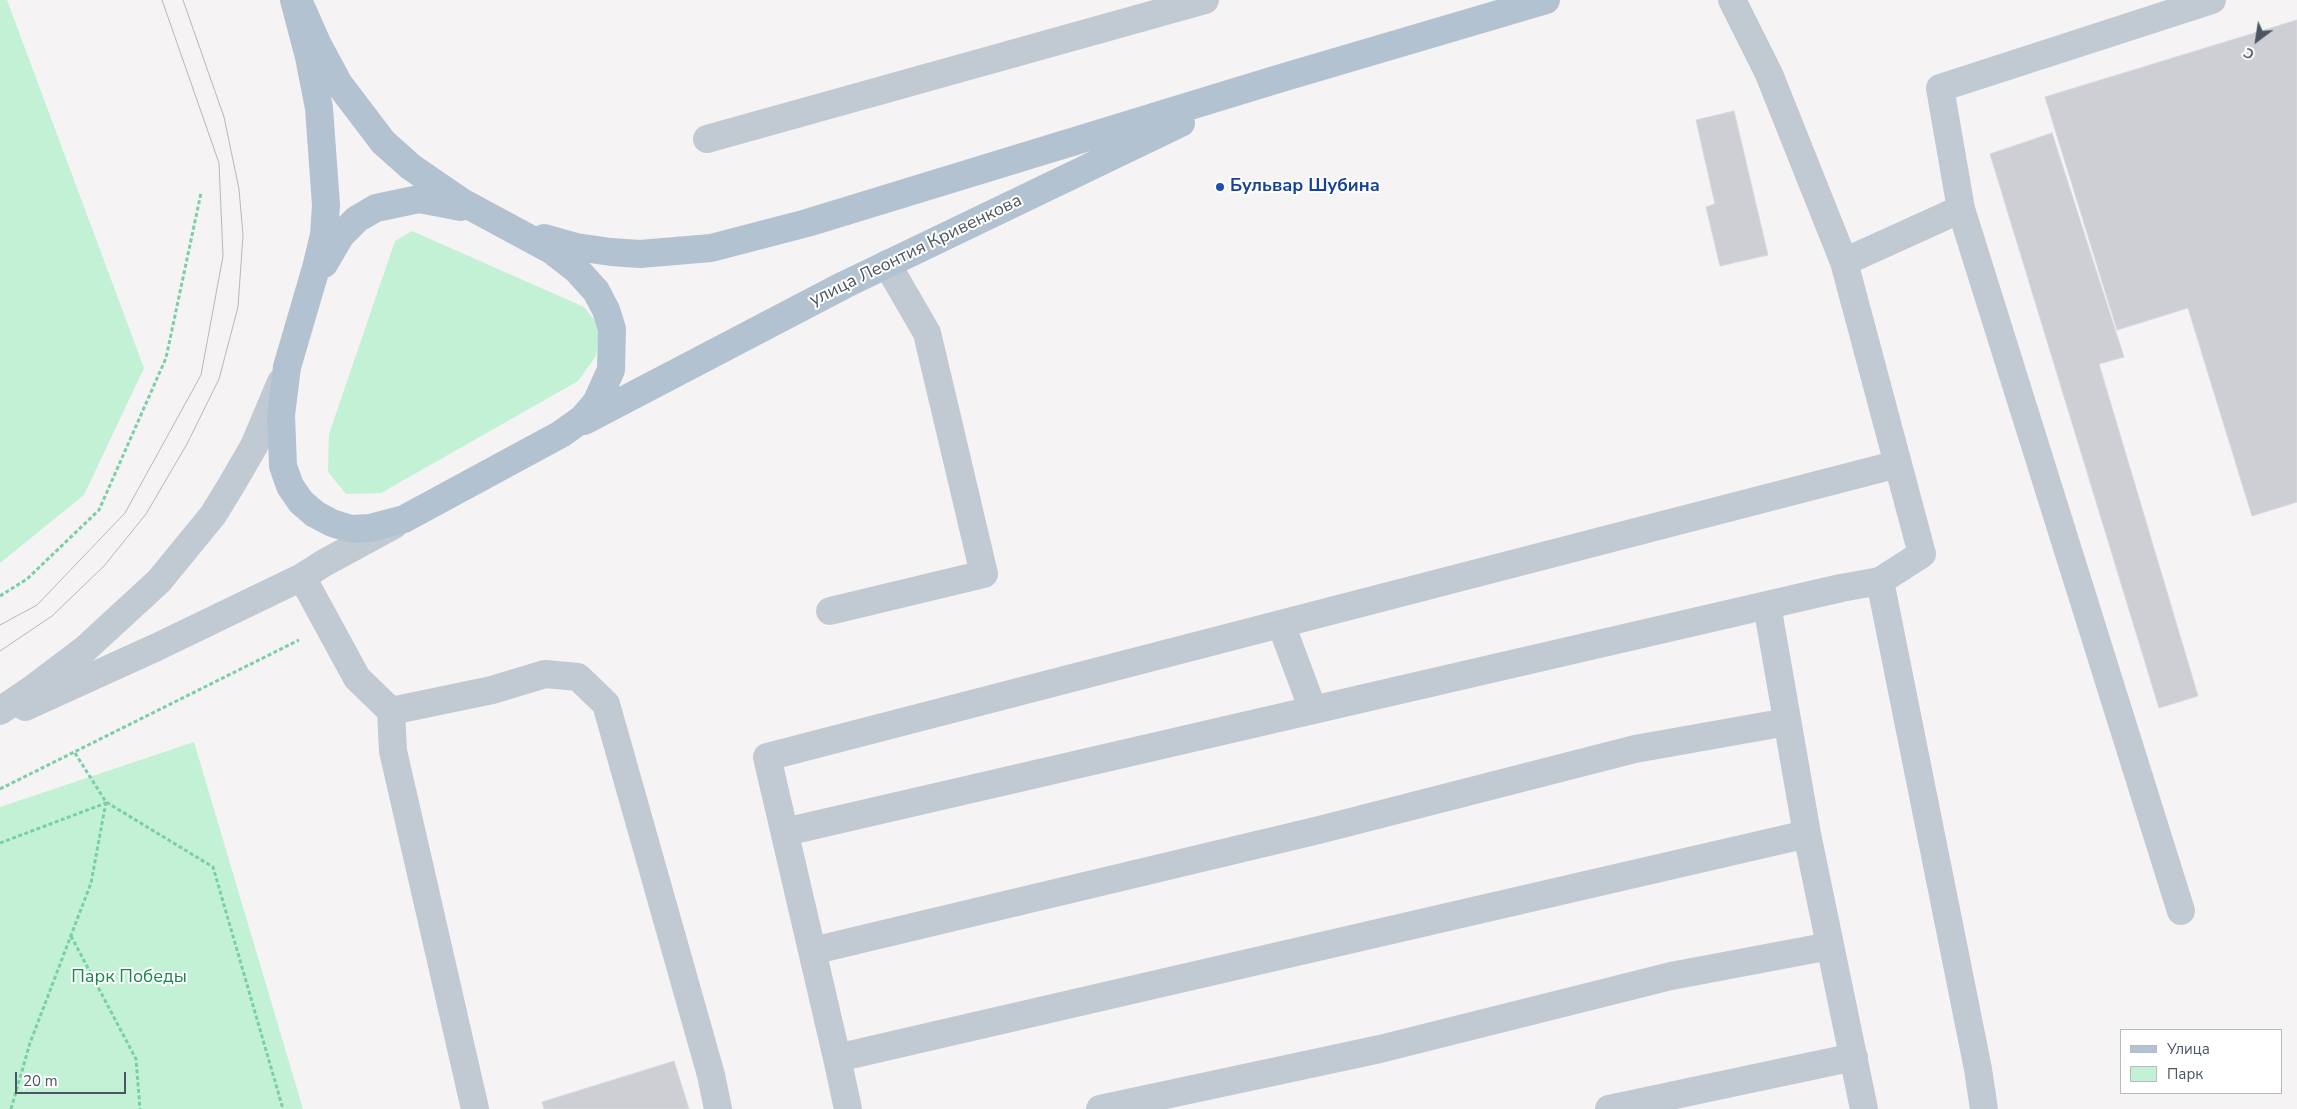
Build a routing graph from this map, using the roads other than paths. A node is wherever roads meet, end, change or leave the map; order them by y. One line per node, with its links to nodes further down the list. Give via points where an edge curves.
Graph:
1 (294, 0): 13 (main road, via 318,108 326,205 324,234)
2 (298, 0): 10 (main road, via 316,43 339,84 383,142 462,202)
3 (1205, 0): 8 (street)
4 (1546, 0): 7 (main road, улица Леонтия Кривенкова)
5 (1732, 0): 11 (street, via 1769,74)
6 (2212, 0): 9 (street, via 1940,88)
7 (1278, 79): 10 (main road, улица Леонтия Кривенкова, via 807,223 711,248 640,254 611,252 576,247); 12 (main road, улица Леонтия Кривенкова)
8 (707, 139)
9 (1961, 208): 11 (street); 30 (street)
10 (508, 225): 13 (main road, via 451,204 420,199 376,208 357,219 341,235 328,254); 15 (main road, via 578,270 596,291 612,329 611,370 605,387 582,419)
11 (1844, 262): 16 (street)
12 (887, 264): 15 (main road, улица Леонтия Кривенкова); 21 (street, via 927,333 984,574)
13 (306, 306): 14 (main road)
14 (287, 367): 17 (main road, via 280,447 290,486 301,502 332,523 351,529 370,528); 24 (street, via 254,446 212,515 182,554 159,581 84,650)
15 (561, 434): 17 (main road)
16 (1898, 464): 19 (street, via 1922,554); 22 (street)
17 (404, 519): 18 (street)
18 (302, 577): 25 (street, via 357,678); 26 (street, via 63,692)
19 (1880, 581): 20 (street); 41 (street)
20 (1766, 605): 23 (street); 27 (street)
21 (830, 611)
22 (1281, 624): 23 (street); 28 (street, via 767,757)
23 (1312, 710): 28 (street)
24 (0, 711)
25 (391, 711): 35 (street, via 393,751); 36 (street, via 492,690 545,674 578,677 606,704)
26 (0, 717)
27 (1787, 722): 29 (street); 32 (street, via 1634,749 1310,832)
28 (784, 832): 32 (street)
29 (1807, 834): 31 (street); 34 (street)
30 (2181, 910)
31 (1830, 946): 33 (street); 38 (street, via 1671,976 1380,1049)
32 (812, 951): 34 (street)
33 (1854, 1056): 39 (street); 40 (street)
34 (836, 1058): 37 (street)
35 (475, 1109)
36 (718, 1109)
37 (848, 1109)
38 (1100, 1109)
39 (1609, 1109)
40 (1864, 1109)
41 (1984, 1109)

